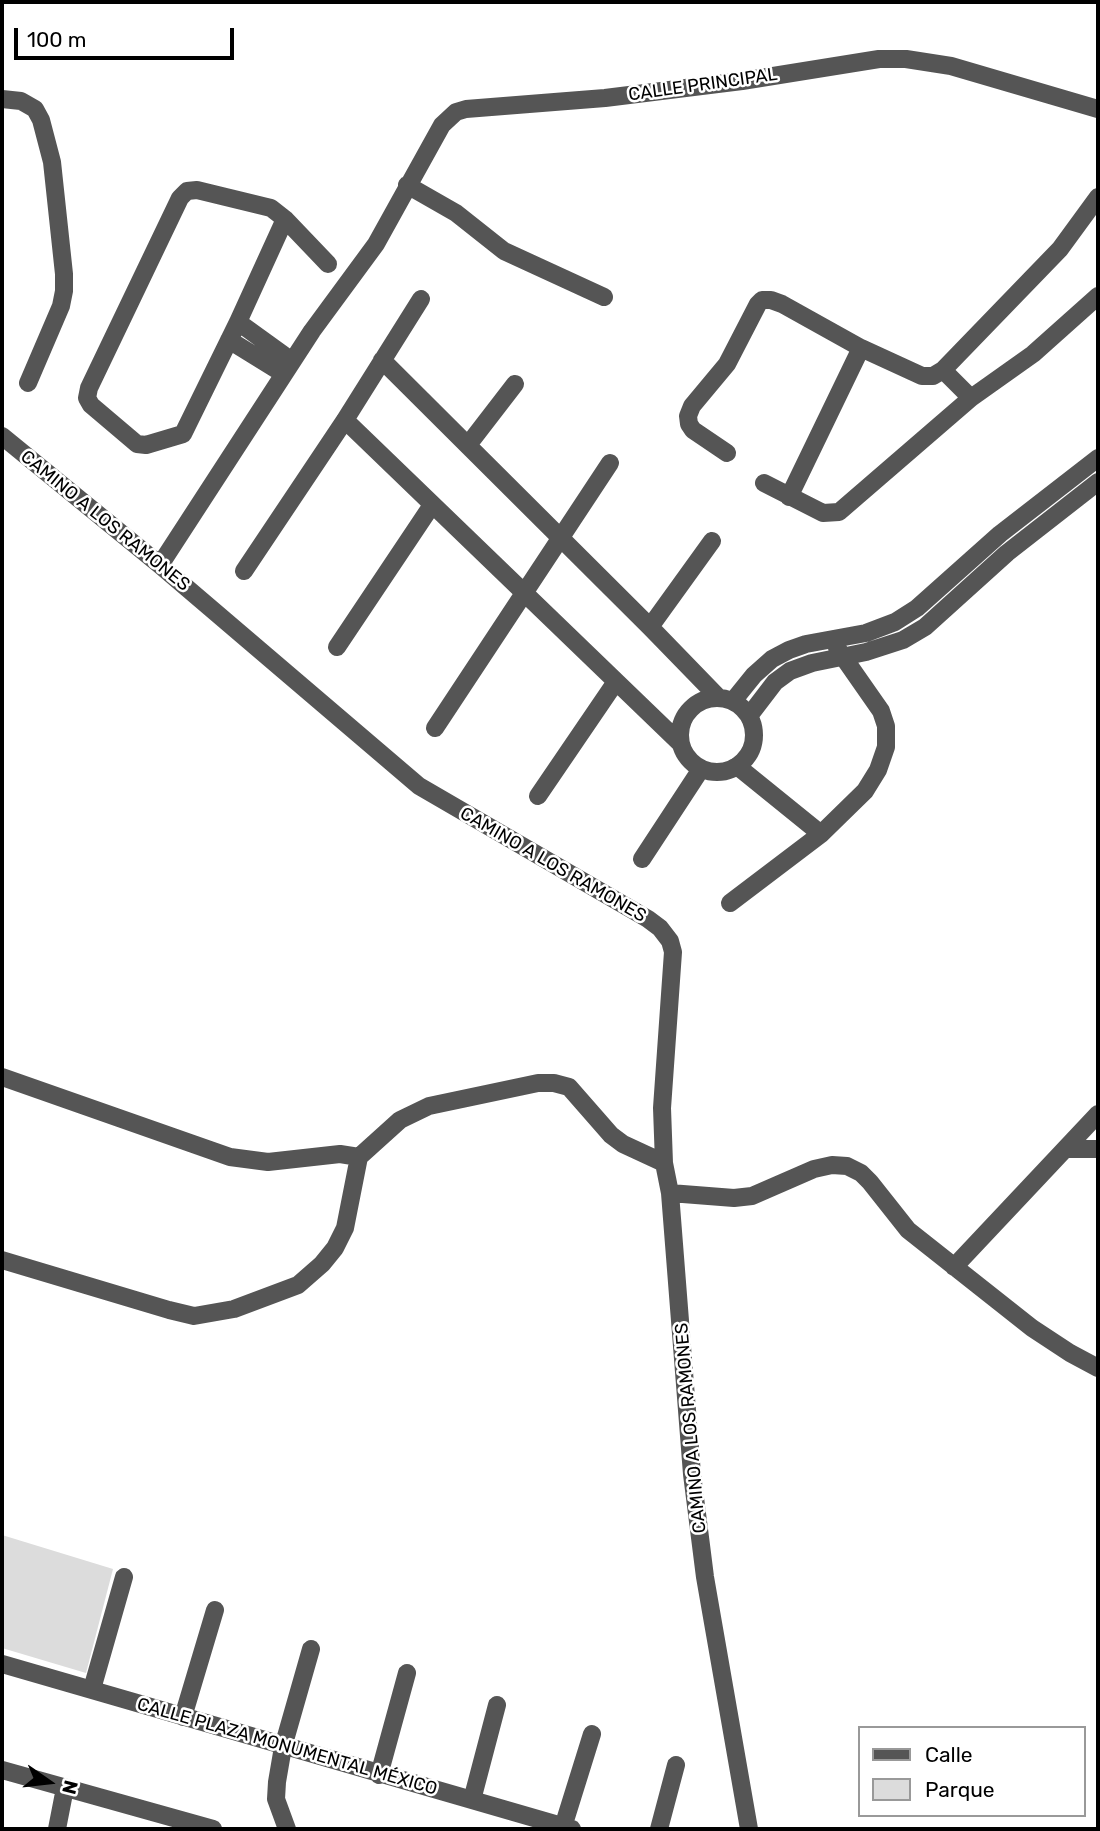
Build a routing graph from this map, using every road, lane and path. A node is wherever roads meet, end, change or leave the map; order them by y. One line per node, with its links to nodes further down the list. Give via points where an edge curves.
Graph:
1 (2, 99): 16 (street, via 35,109 41,120 52,162 64,274 61,306)
2 (1098, 109): 3 (street, CALLE PRINCIPAL, via 951,66 906,60 860,61 605,98 466,109 442,125)
3 (407, 185): 8 (street, via 457,213 504,251); 14 (street, CALLE PRINCIPAL, via 376,244)
4 (1098, 197): 15 (street, via 1060,249)
5 (285, 219): 6 (street); 10 (street); 11 (street, via 271,208 187,191 87,398 137,444 183,434)
6 (328, 264)
7 (1098, 296): 18 (street, via 1033,354)
8 (604, 297)
9 (421, 299): 13 (street)
10 (238, 322): 11 (street); 14 (street)
11 (229, 341): 14 (street)
12 (861, 348): 15 (street, via 922,376); 22 (street, via 782,304 771,300 758,303 727,364 688,416 693,430); 27 (street)
13 (382, 360): 19 (street); 21 (street)
14 (288, 367): 33 (street, CALLE PRINCIPAL)
15 (943, 370): 18 (street)
16 (27, 383)
17 (515, 384): 21 (street)
18 (971, 398): 27 (street, via 839,512 824,513)
19 (345, 420): 28 (street); 34 (street)
20 (2, 436): 33 (street, CAMINO A LOS RAMONES)
21 (467, 446): 31 (street)
22 (727, 453)
23 (1098, 458): 29 (street)
24 (610, 463): 31 (street)
25 (1098, 482): 30 (street)
26 (764, 483): 27 (street)
27 (789, 497)
28 (432, 505): 35 (street); 38 (street)
29 (1035, 506): 30 (street); 37 (street, via 917,608 866,633)
30 (1048, 522): 39 (street, via 925,626 902,640)
31 (559, 538): 35 (street); 36 (street)
32 (712, 541): 36 (street)
33 (160, 565): 56 (street, CAMINO A LOS RAMONES, via 419,786 660,928 673,952)
34 (244, 571)
35 (524, 594): 40 (street); 43 (street)
36 (650, 627): 41 (street)
37 (831, 639): 39 (street); 41 (street, via 772,659)
38 (337, 647)
39 (843, 657): 42 (street, via 790,671 775,682); 48 (street, via 881,711 886,747 866,791)
40 (615, 683): 44 (street); 47 (street)
41 (725, 699): 42 (street); 44 (street, via 701,701 688,712 680,727)
42 (749, 716): 45 (street, via 753,743)
43 (435, 727)
44 (681, 744): 46 (street, via 688,759)
45 (737, 766): 46 (street, via 713,772); 48 (street)
46 (701, 769): 49 (street)
47 (538, 796)
48 (821, 834): 50 (street)
49 (642, 859)
50 (730, 903)
51 (2, 1077): 55 (street, via 230,1157 268,1162 340,1154)
52 (1098, 1114): 53 (street)
53 (1066, 1149): 54 (street); 59 (street)
54 (1098, 1149)
55 (359, 1157): 56 (street, via 400,1120 429,1106 554,1083 575,1092 611,1135); 58 (street, via 345,1228 335,1248 298,1285 234,1309 194,1316)
56 (664, 1163): 57 (street, CAMINO A LOS RAMONES)
57 (670, 1193): 59 (street, via 752,1196 814,1169 847,1166 870,1182 908,1230); 82 (street, CAMINO A LOS RAMONES, via 692,1474)
58 (2, 1260)
59 (954, 1266): 60 (street, via 1032,1328)
60 (1098, 1368)
61 (124, 1577): 66 (street)
62 (215, 1610): 68 (street)
63 (311, 1648): 70 (street)
64 (2, 1664): 66 (street, CALLE PLAZA MONUMENTAL MÉXICO)
65 (407, 1673): 73 (street)
66 (92, 1689): 68 (street, CALLE PLAZA MONUMENTAL MÉXICO)
67 (498, 1705): 75 (street)
68 (183, 1717): 70 (street, CALLE PLAZA MONUMENTAL MÉXICO)
69 (592, 1734): 77 (street)
70 (283, 1746): 73 (street, CALLE PLAZA MONUMENTAL MÉXICO); 80 (street, via 276,1799)
71 (676, 1765): 81 (street)
72 (2, 1770): 74 (street)
73 (379, 1774): 75 (street, CALLE PLAZA MONUMENTAL MÉXICO)
74 (65, 1788): 76 (street); 78 (street)
75 (472, 1800): 77 (street, CALLE PLAZA MONUMENTAL MÉXICO)
76 (158, 1822): 79 (street)
77 (568, 1828)
78 (57, 1829)
79 (213, 1829)
80 (287, 1829)
81 (659, 1829)
82 (749, 1829)

